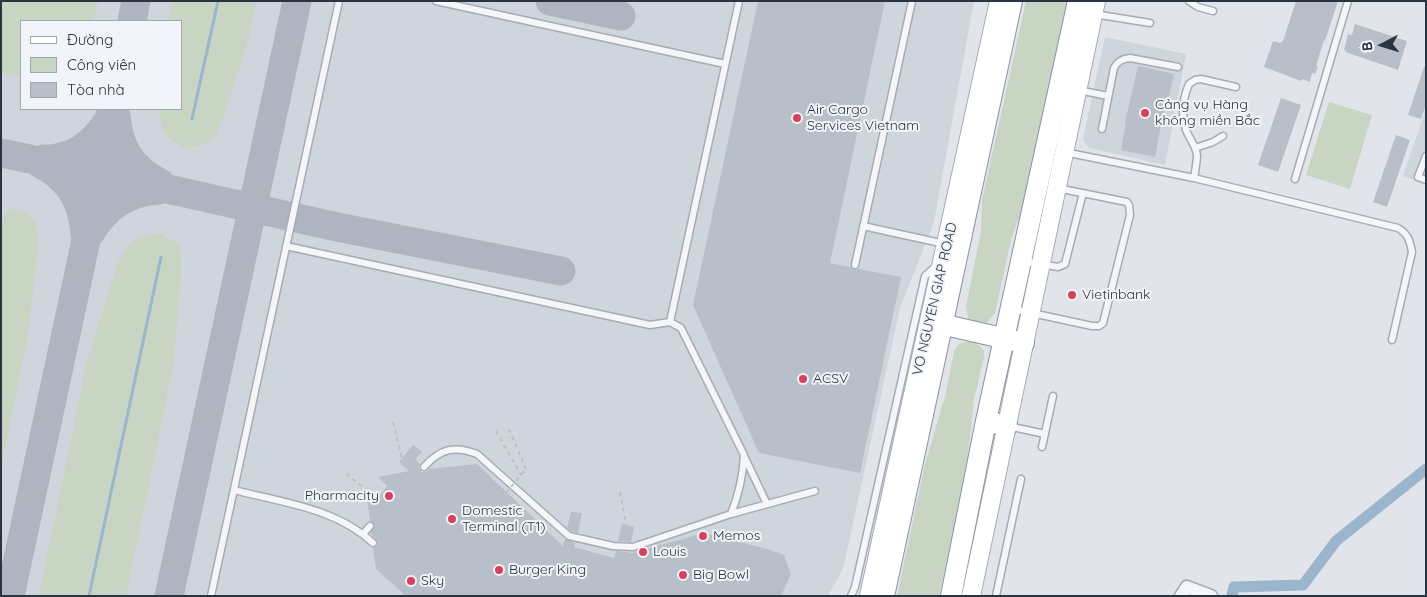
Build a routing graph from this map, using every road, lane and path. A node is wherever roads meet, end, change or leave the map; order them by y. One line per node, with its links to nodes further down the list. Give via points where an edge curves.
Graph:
1 (339, 1): 30 (lane)
2 (436, 1): 12 (lane)
3 (739, 1): 12 (lane)
4 (912, 1): 29 (lane)
5 (999, 1): 28 (main road, VO NGUYEN GIAP ROAD)
6 (1012, 1): 27 (highway, VO NGUYEN GIAP ROAD)
7 (1189, 1): 10 (lane)
8 (1348, 1): 23 (lane)
9 (1089, 6): 11 (lane); 15 (main road); 20 (highway)
10 (1213, 11)
11 (1150, 23)
12 (725, 64): 35 (lane)
13 (1178, 67): 16 (lane, via 1123,58 1114,68)
14 (1236, 87): 19 (lane, via 1201,79 1189,84 1183,114)
15 (1077, 90): 16 (lane); 20 (main road)
16 (1108, 96): 17 (lane)
17 (1102, 129)
18 (1223, 136): 19 (lane)
19 (1195, 148): 22 (lane)
20 (1056, 150): 22 (lane); 25 (highway)
21 (1426, 156): 24 (lane, via 1418,177)
22 (1194, 178): 37 (lane, via 1405,232 1412,252)
23 (1295, 179)
24 (1426, 180)
25 (1048, 186): 26 (lane); 32 (highway)
26 (1083, 193): 32 (lane, via 1065,264 1058,267); 34 (lane, via 1129,205 1130,215 1103,323 1092,326)
27 (969, 195): 28 (main road); 31 (highway, VO NGUYEN GIAP ROAD)
28 (952, 220): 31 (main road, VO NGUYEN GIAP ROAD)
29 (863, 226): 31 (lane); 33 (lane)
30 (286, 246): 35 (lane, via 650,326); 55 (lane)
31 (950, 250): 36 (highway, VO NGUYEN GIAP ROAD); 67 (lane, via 925,276 858,578)
32 (1031, 262): 34 (highway)
33 (855, 265)
34 (1021, 310): 38 (highway)
35 (670, 322): 49 (lane, via 681,328)
36 (937, 323): 38 (highway); 46 (highway, VO NGUYEN GIAP ROAD); 48 (main road, VO NGUYEN GIAP ROAD)
37 (1392, 340)
38 (1014, 341): 40 (highway); 42 (main road)
39 (1053, 396): 45 (lane)
40 (986, 421): 42 (highway); 70 (highway)
41 (394, 422): 50 (path)
42 (1007, 426): 45 (lane); 71 (main road)
43 (509, 430): 53 (path, via 526,469)
44 (496, 431): 53 (path)
45 (1045, 434): 47 (lane)
46 (918, 442): 48 (main road); 69 (highway, VO NGUYEN GIAP ROAD)
47 (1042, 447)
48 (901, 453): 68 (main road, VO NGUYEN GIAP ROAD)
49 (744, 455): 60 (lane); 61 (lane, via 743,476)
50 (402, 458)
51 (424, 467): 61 (lane, via 448,450 463,449 476,454 569,536 613,546 633,547)
52 (346, 474): 58 (path)
53 (521, 475): 59 (path, bridge)
54 (1021, 479): 72 (lane)
55 (234, 490): 64 (lane, via 325,514); 66 (lane)
56 (815, 490): 60 (lane)
57 (620, 492): 63 (path)
58 (368, 493)
59 (506, 493)
60 (767, 504): 61 (lane)
61 (731, 514)
62 (370, 526): 64 (lane)
63 (627, 529)
64 (363, 534): 65 (lane)
65 (372, 543)
66 (211, 596)
67 (851, 596)
68 (870, 596)
69 (884, 596)
70 (951, 596)
71 (970, 596)
72 (996, 596)
73 (1181, 596): 74 (street, via 1187,587)
74 (1212, 596)

